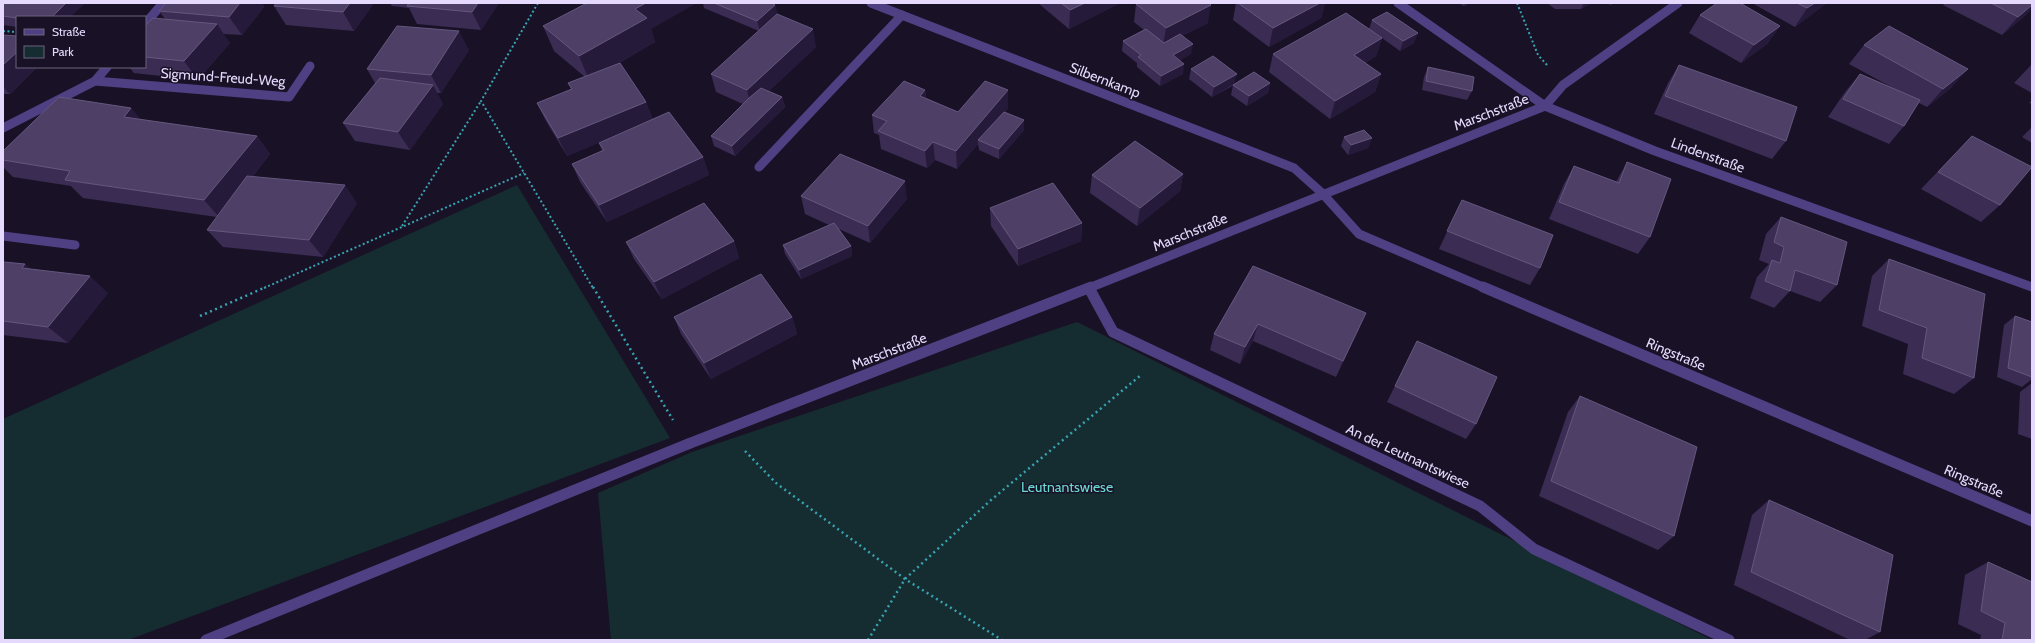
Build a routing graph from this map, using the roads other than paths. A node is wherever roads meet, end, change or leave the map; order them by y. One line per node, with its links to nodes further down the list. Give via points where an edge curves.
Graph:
1 (163, 3): 6 (street)
2 (871, 3): 5 (street, Silbernkamp)
3 (1398, 3): 10 (street, Lindenstraße)
4 (1678, 3): 10 (street, Marschstraße, via 1563,85)
5 (902, 15): 12 (street); 13 (street, Silbernkamp, via 1294,168)
6 (146, 23)
7 (310, 66): 9 (street, Sigmund-Freud-Weg, via 289,97)
8 (106, 68): 9 (street)
9 (96, 81): 11 (street)
10 (1545, 106): 13 (street, Marschstraße); 16 (street, Lindenstraße, via 1655,151)
11 (3, 128)
12 (759, 167)
13 (1322, 193): 17 (street, Marschstraße); 18 (street, Ringstraße, via 1359,234)
14 (3, 236): 15 (street)
15 (75, 245)
16 (2032, 287)
17 (1089, 288): 19 (street, Marschstraße, via 688,444); 20 (street, An der Leutnantswiese, via 1113,332 1480,506 1534,549)
18 (2032, 521)
19 (206, 640)
20 (1729, 640)

